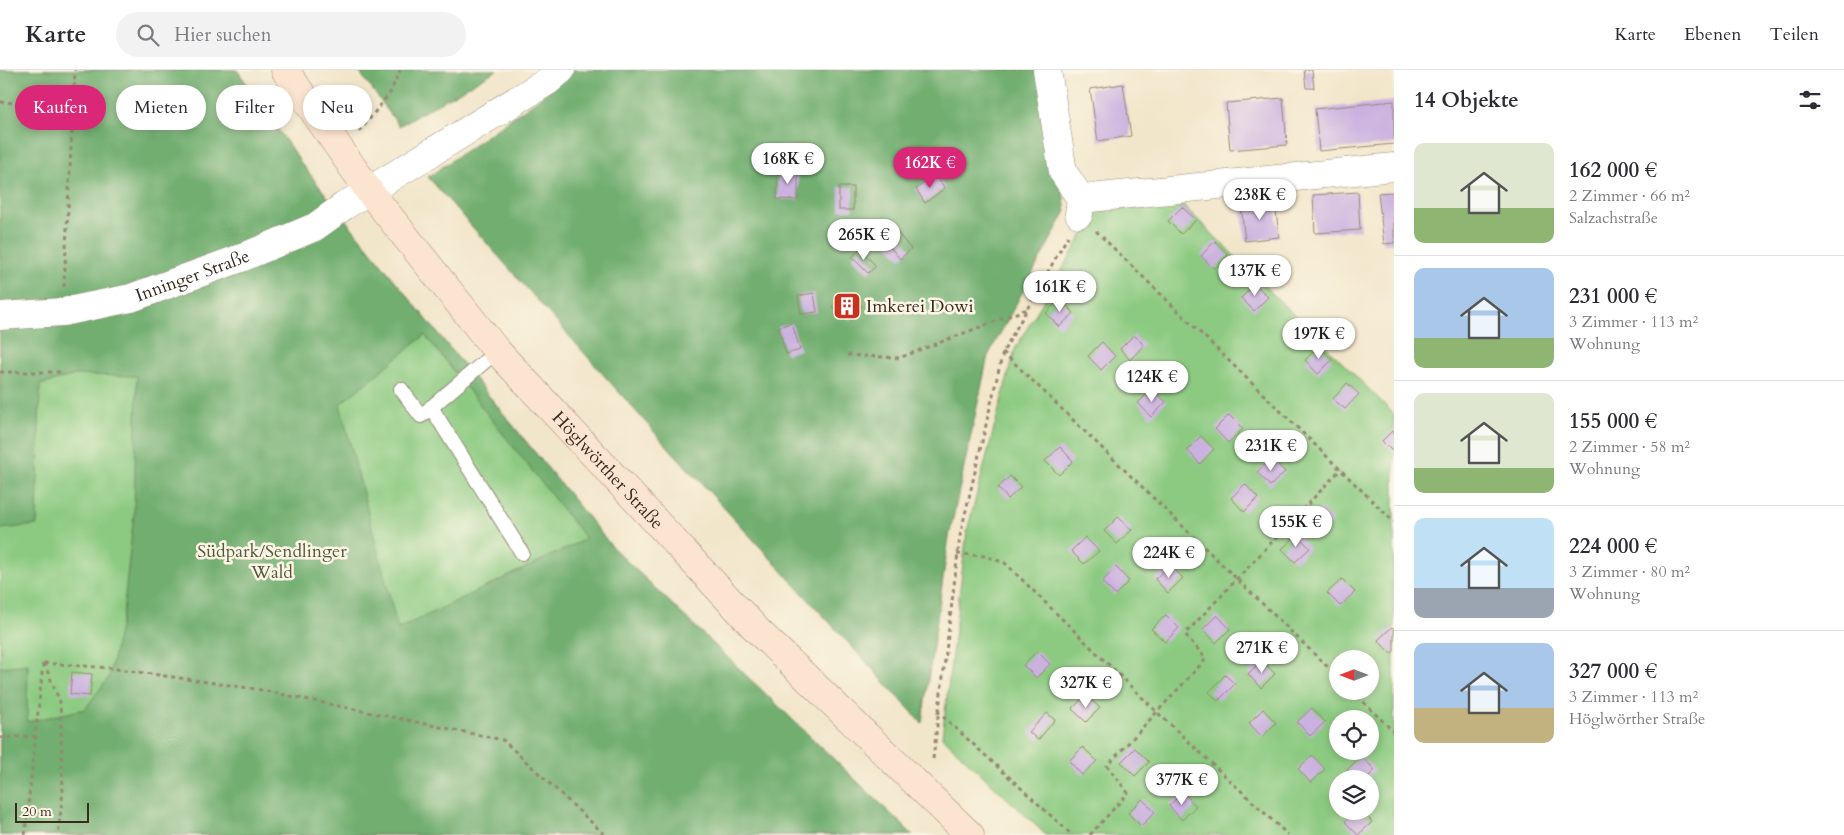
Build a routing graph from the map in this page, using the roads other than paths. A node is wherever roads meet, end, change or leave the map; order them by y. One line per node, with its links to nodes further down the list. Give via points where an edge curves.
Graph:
1 (285, 70): 5 (street, Höglwörther Straße)
2 (561, 70): 5 (street, Inninger Straße)
3 (1047, 70): 4 (street, via 1063,172 1080,206)
4 (1394, 167)
5 (370, 191): 6 (street, Inninger Straße, via 315,227 131,298 63,312); 7 (street, Höglwörther Straße)
6 (0, 316)
7 (497, 351): 9 (lane); 11 (street, Höglwörther Straße, via 758,631)
8 (401, 389): 9 (lane, via 421,416)
9 (431, 407): 10 (lane)
10 (522, 552)
11 (970, 835)

